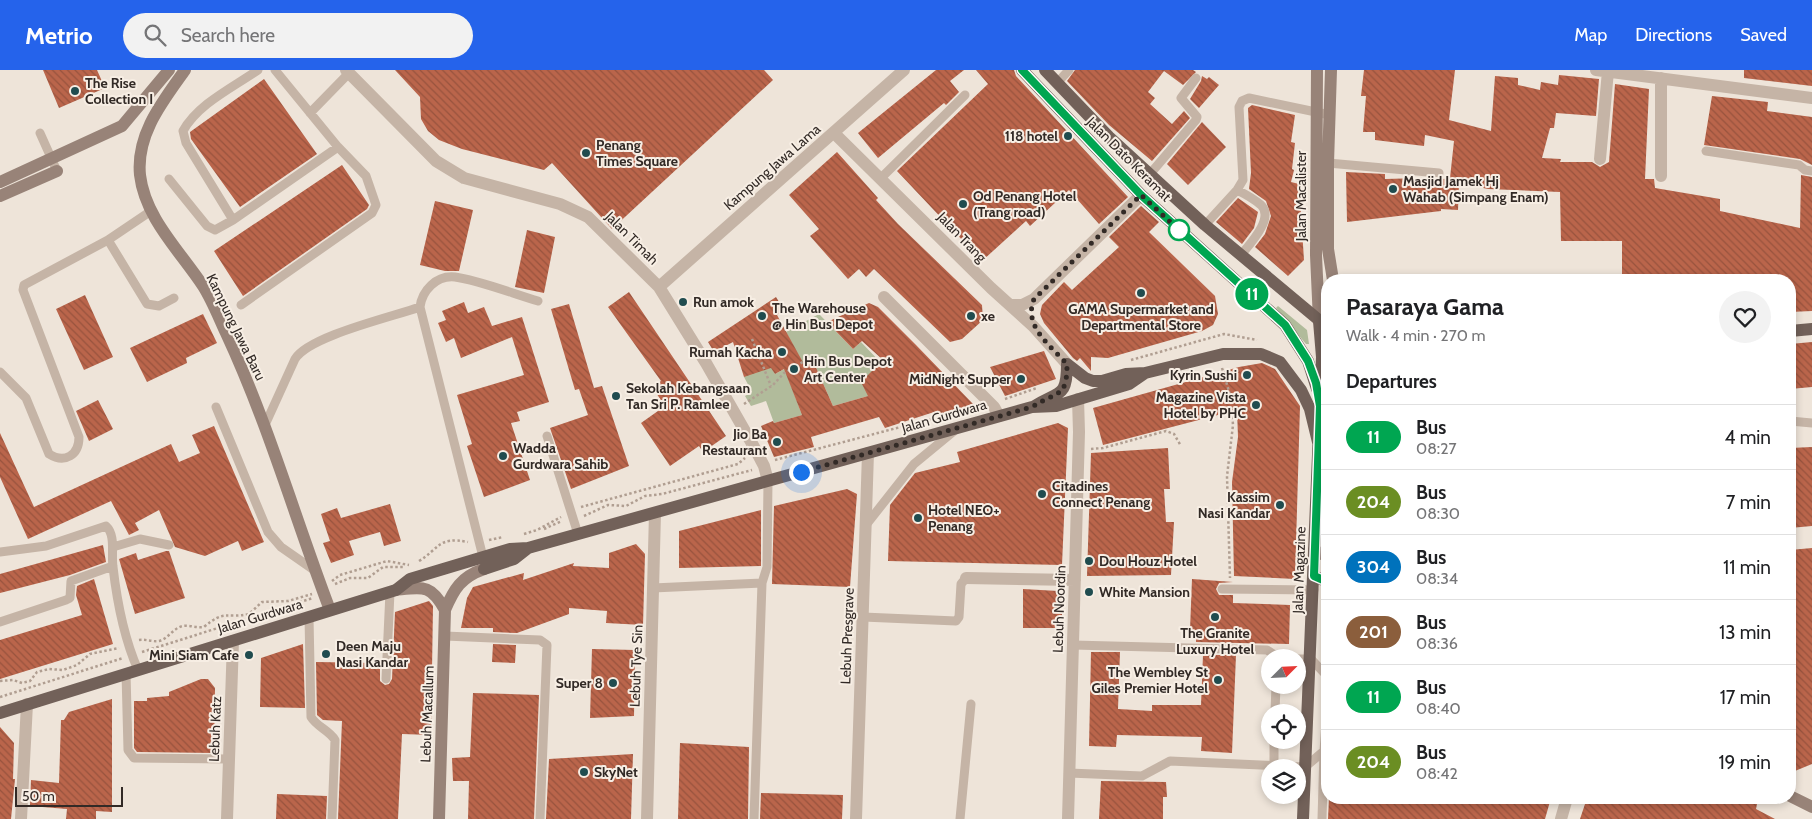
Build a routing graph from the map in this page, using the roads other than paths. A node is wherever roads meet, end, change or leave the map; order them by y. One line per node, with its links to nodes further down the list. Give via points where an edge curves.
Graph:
1 (169, 70): 27 (street, via 122,126)
2 (185, 70): 38 (street, Kampung Jawa Baru, via 151,120 139,158 140,177)
3 (258, 70): 39 (lane, via 201,109 182,132)
4 (275, 70): 19 (lane)
5 (904, 70): 21 (street, Kampung Jawa Lama)
6 (1022, 70): 36 (main road, Jalan Dato Keramat)
7 (1045, 70): 15 (main road, Jalan Dato Keramat)
8 (1069, 70): 15 (lane)
9 (1317, 70): 18 (street, Jalan Macalister)
10 (1332, 70): 20 (street, Jalan Macalister)
11 (347, 71): 19 (lane); 44 (street, Jalan Timah, via 436,161 464,178 560,204 588,217)
12 (1602, 71): 14 (street); 25 (street)
13 (1196, 78): 30 (lane, via 1181,98 1195,114 1196,120)
14 (1661, 78): 17 (street); 31 (street)
15 (1057, 84): 30 (main road, Jalan Dato Keramat)
16 (964, 95): 33 (lane)
17 (1812, 98)
18 (1317, 112): 20 (lane); 35 (lane, via 1249,98 1242,101 1243,180); 49 (street, Jalan Macalister, via 1316,255)
19 (310, 113): 23 (lane)
20 (1330, 115): 26 (street, Jalan Macalister)
21 (834, 132): 33 (street, Jalan Trang); 44 (street, Kampung Jawa Lama)
22 (40, 133): 27 (lane)
23 (338, 147): 39 (lane); 50 (lane, via 366,176 376,205 372,213)
24 (1706, 151): 28 (lane, via 1799,165)
25 (1600, 159)
26 (1328, 163): 29 (lane); 43 (street, Jalan Macalister, via 1328,250)
27 (55, 165): 34 (street); 37 (street)
28 (1812, 171)
29 (1439, 173)
30 (1150, 174): 40 (main road, Jalan Dato Keramat)
31 (1661, 176)
32 (169, 179): 39 (lane, via 210,229 215,230)
33 (880, 179): 51 (street, Jalan Trang)
34 (0, 182)
35 (1237, 190): 40 (lane); 42 (lane, via 1262,205 1264,210 1262,227)
36 (1141, 195): 47 (street); 62 (main road, Jalan Dato Keramat, via 1285,325 1308,361)
37 (0, 196)
38 (151, 211): 41 (lane); 68 (street, Kampung Jawa Baru, via 204,288)
39 (233, 220)
40 (1205, 225): 42 (main road, Jalan Dato Keramat)
41 (108, 240): 46 (lane, via 147,304 159,306); 58 (lane, via 27,281 23,290 79,437 79,445 71,457 63,459 49,454 26,398)
42 (1240, 255): 53 (main road, Jalan Dato Keramat)
43 (1332, 274)
44 (659, 287): 74 (street, Jalan Timah, via 733,409 763,463)
45 (884, 297): 65 (street)
46 (174, 298)
47 (1034, 299): 51 (street); 54 (street, via 1031,311)
48 (538, 301): 52 (lane, via 454,277 431,284 421,297)
49 (1321, 304)
50 (241, 305)
51 (1010, 306): 54 (street, Jalan Trang)
52 (420, 307): 68 (lane, via 338,334 302,350 294,359); 84 (lane)
53 (1321, 322)
54 (1033, 326): 57 (street, Jalan Trang)
55 (1812, 329): 56 (main road)
56 (1796, 330)
57 (1067, 364): 59 (main road, via 1093,380); 64 (main road, via 1067,383 1063,390)
58 (0, 372)
59 (1145, 373): 61 (main road, Jalan Gurdwara, via 1129,384); 72 (main road, Jalan Gurdwara, via 1223,354 1272,357 1286,368 1301,390 1310,409)
60 (1321, 381): 62 (main road, Jalan Magazine)
61 (1078, 399): 64 (main road, Jalan Gurdwara, via 1056,406); 90 (street, Lebuh Noordin)
62 (1320, 406): 72 (main road, Jalan Magazine)
63 (216, 407): 86 (lane, via 268,532 281,547)
64 (1032, 407): 65 (main road, Jalan Gurdwara)
65 (999, 416): 69 (main road, Jalan Gurdwara)
66 (1796, 421): 67 (lane)
67 (1812, 423)
68 (265, 425): 86 (street, Kampung Jawa Baru)
69 (956, 429): 73 (main road, Jalan Gurdwara); 76 (lane, via 914,464)
70 (547, 436): 77 (lane)
71 (1321, 438): 72 (main road)
72 (1318, 442): 81 (main road, Jalan Magazine)
73 (868, 453): 74 (main road, Jalan Gurdwara); 76 (street, Lebuh Presgrave)
74 (768, 481): 75 (main road, Jalan Gurdwara); 91 (lane, via 767,567)
75 (654, 513): 77 (main road, Jalan Gurdwara); 92 (street, Lebuh Tye Sin)
76 (865, 526): 99 (street, Lebuh Presgrave)
77 (578, 534): 80 (main road, Jalan Gurdwara)
78 (169, 545): 79 (lane, via 140,539)
79 (113, 547): 82 (lane, via 106,526 46,546); 85 (lane)
80 (528, 548): 84 (main road, Jalan Gurdwara, via 510,549); 84 (main road, Jalan Gurdwara, via 514,559)
81 (1314, 550): 83 (street); 87 (main road, Jalan Magazine)
82 (0, 552)
83 (1321, 554)
84 (483, 563): 95 (main road, Jalan Gurdwara, via 410,579); 97 (street, Lebuh Macallum, via 454,589)
85 (112, 566): 100 (lane, via 70,580 70,598); 108 (lane, via 122,623 132,655)
86 (314, 570): 96 (street, Kampung Jawa Baru)
87 (1314, 576): 89 (street); 94 (main road, Jalan Magazine)
88 (966, 578): 90 (street); 99 (lane, via 961,584 956,621)
89 (1321, 579)
90 (1075, 580): 103 (street, Lebuh Noordin)
91 (762, 583): 92 (lane); 130 (lane)
92 (653, 588): 129 (street, Lebuh Tye Sin)
93 (1226, 589): 94 (lane)
94 (1314, 590): 106 (main road, Jalan Magazine)
95 (393, 591): 96 (main road, Jalan Gurdwara); 97 (street, via 429,589 436,594); 109 (lane)
96 (330, 610): 98 (main road, Jalan Gurdwara)
97 (445, 610): 101 (street, Lebuh Macallum)
98 (309, 617): 102 (main road, Jalan Gurdwara); 126 (lane, via 311,717 335,740)
99 (863, 617): 131 (street, Lebuh Presgrave)
100 (0, 622)
101 (445, 636): 127 (street, Lebuh Macallum); 128 (lane, via 540,640 547,645)
102 (233, 641): 108 (main road, Jalan Gurdwara); 114 (street, Lebuh Katz)
103 (1073, 645): 104 (lane); 118 (street, Lebuh Noordin)
104 (1261, 650)
105 (1306, 659): 106 (lane)
106 (1311, 659): 107 (lane); 115 (main road, Jalan Magazine)
107 (1321, 670)
108 (132, 672): 110 (main road, Jalan Gurdwara); 114 (lane, via 128,750 134,758)
109 (386, 679)
110 (27, 704): 112 (main road, Jalan Gurdwara); 124 (street)
111 (971, 704): 132 (lane)
112 (0, 713)
113 (1321, 754): 117 (lane)
114 (229, 759): 125 (street, Lebuh Katz)
115 (1305, 759)
116 (1261, 766): 118 (lane, via 1170,762 1142,776)
117 (1306, 767)
118 (1069, 772): 133 (street, Lebuh Noordin)
119 (1796, 799): 123 (street)
120 (1304, 804): 134 (main road, Jalan Magazine)
121 (1322, 804): 135 (lane)
122 (1565, 804): 136 (street)
123 (1812, 806)
124 (21, 819)
125 (227, 819)
126 (332, 819)
127 (439, 819)
128 (540, 819)
129 (647, 819)
130 (754, 819)
131 (856, 819)
132 (960, 819)
133 (1068, 819)
134 (1303, 819)
135 (1322, 819)
136 (1560, 819)

